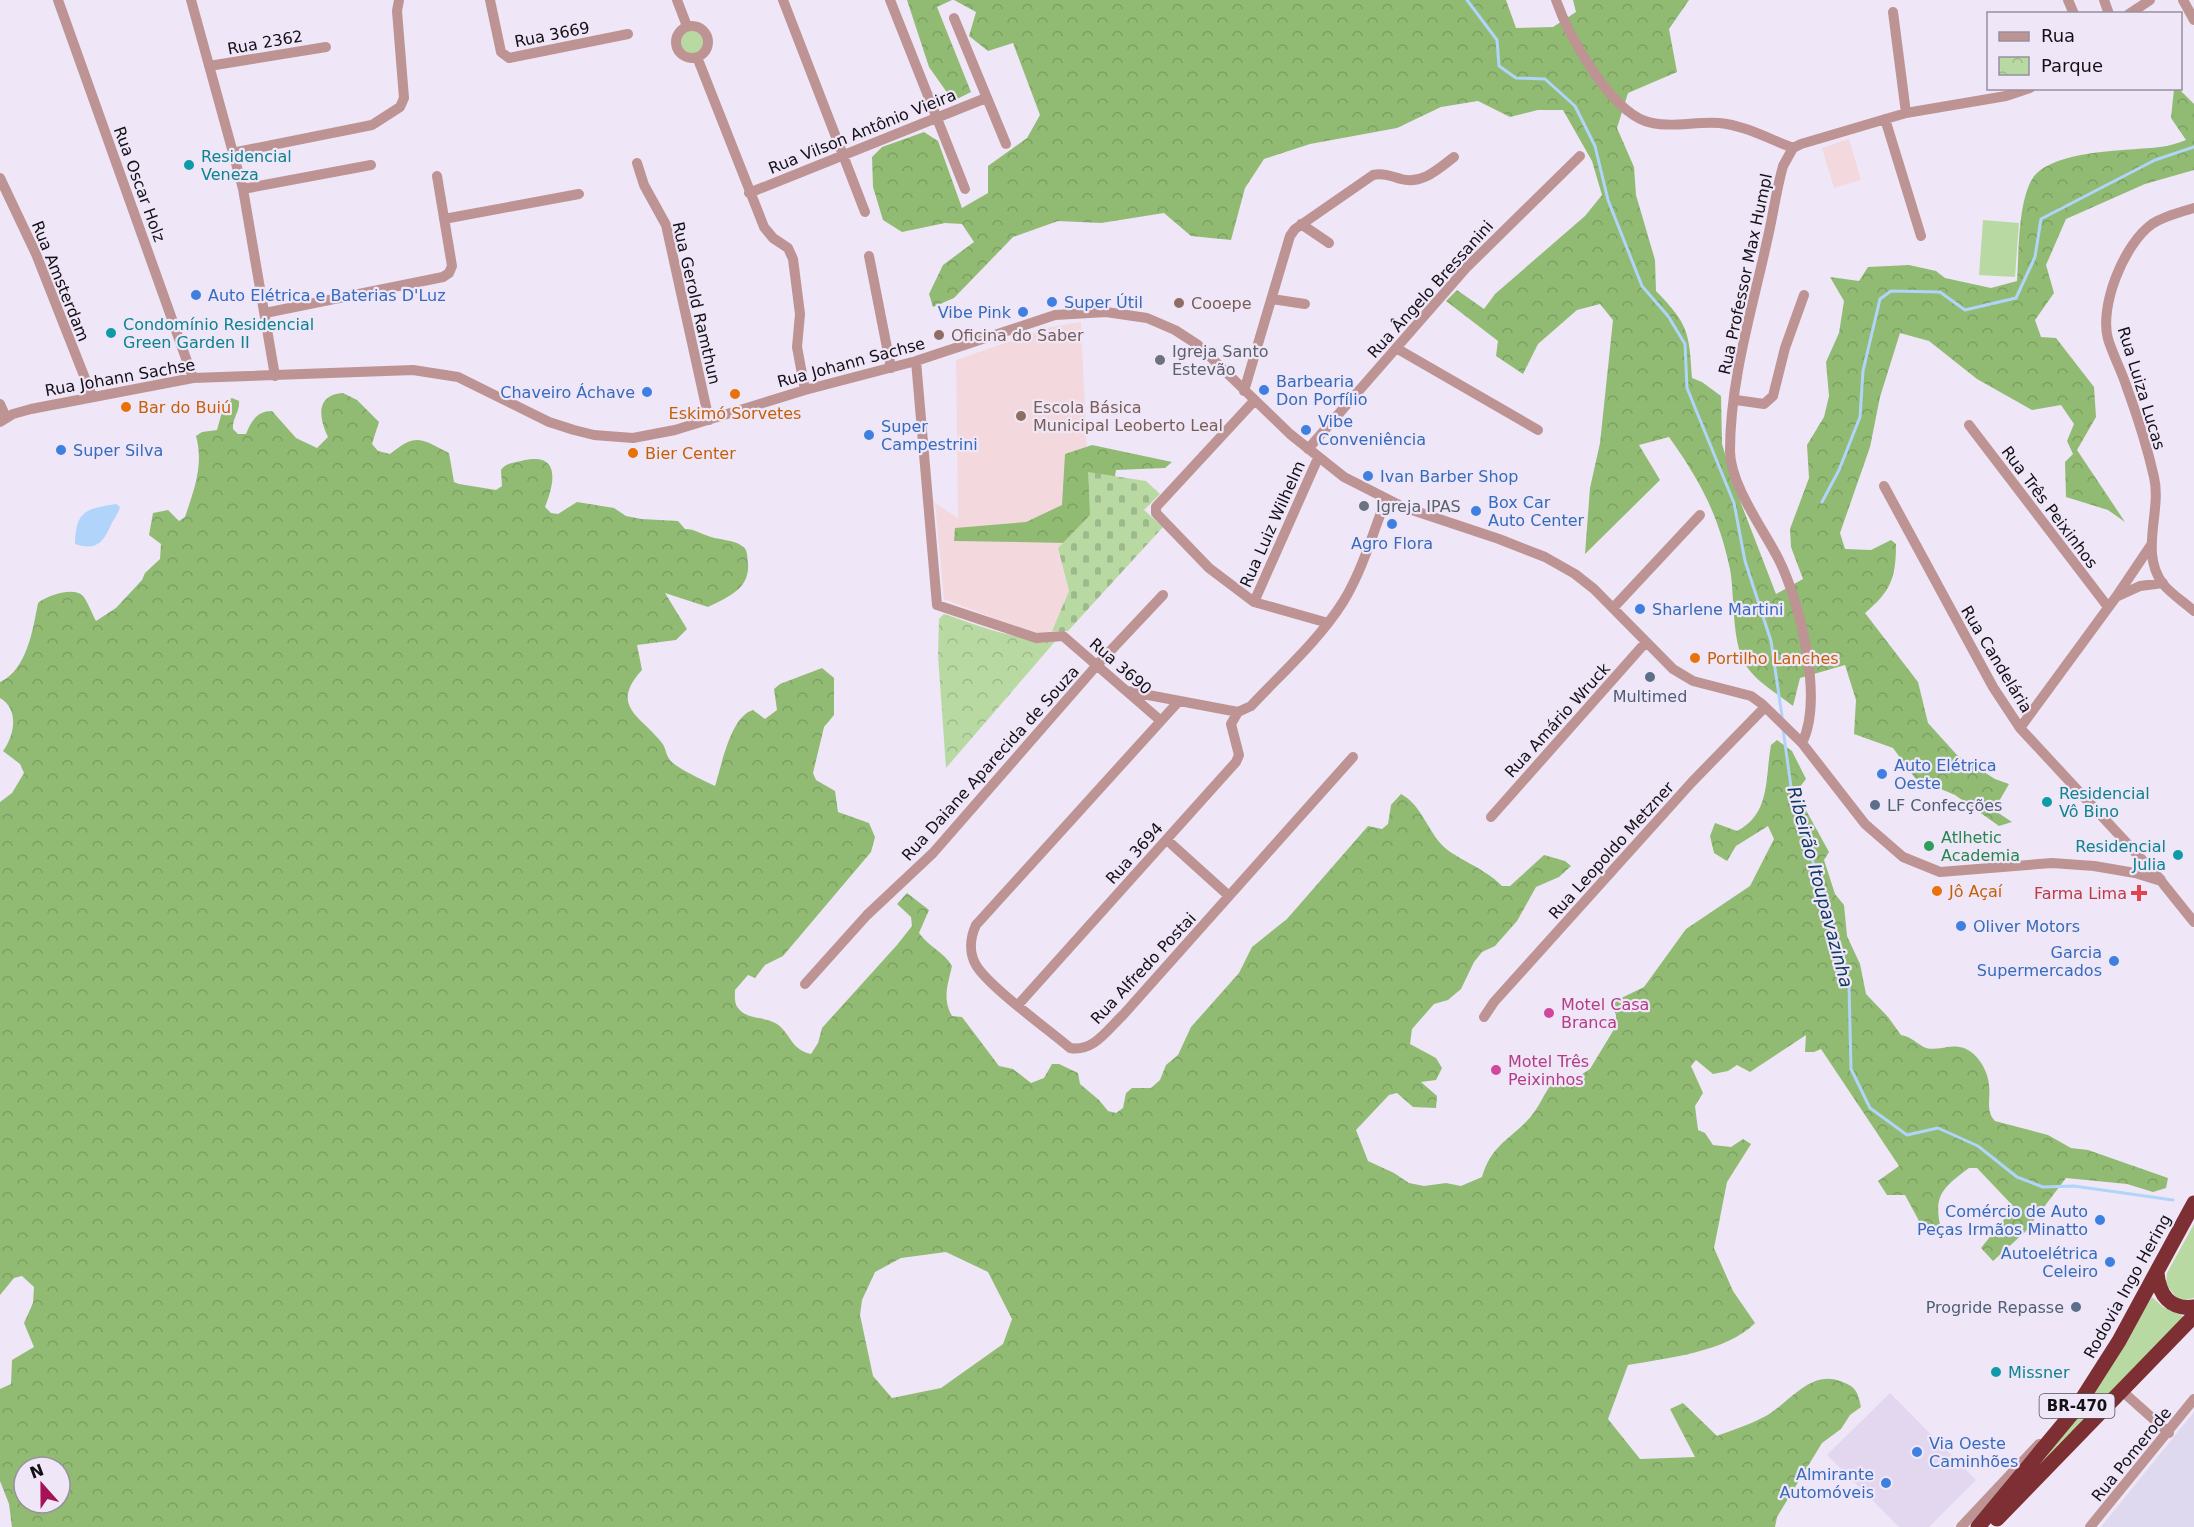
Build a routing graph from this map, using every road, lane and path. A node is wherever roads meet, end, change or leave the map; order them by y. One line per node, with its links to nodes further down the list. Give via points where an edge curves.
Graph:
1 (58, 0): 54 (street, Rua Oscar Holz)
2 (191, 0): 19 (street)
3 (399, 0): 27 (street, via 404,98 400,107 372,125)
4 (490, 0): 16 (street, Rua 3669, via 501,52 509,58)
5 (677, 0): 15 (street)
6 (783, 0): 28 (street)
7 (891, 0): 23 (street)
8 (1556, 0): 26 (street, via 1591,67 1632,114 1657,123 1736,126)
9 (2150, 0): 12 (street)
10 (2183, 0): 14 (street)
11 (1893, 12): 22 (street)
12 (2131, 12)
13 (954, 18): 21 (street)
14 (2194, 20)
15 (687, 26): 18 (street, via 678,35 677,47 685,56); 18 (street, via 699,27 708,36 707,49)
16 (628, 34)
17 (326, 47): 19 (street, Rua 2362)
18 (698, 57): 37 (street)
19 (209, 66): 27 (street)
20 (2024, 90): 22 (street)
21 (986, 98): 23 (street, Rua Vilson Antônio Vieira); 25 (street)
22 (1906, 112): 24 (street)
23 (938, 117): 28 (street, Rua Vilson Antônio Vieira); 36 (street)
24 (1885, 119): 26 (street); 43 (street)
25 (1005, 144)
26 (1793, 148): 58 (street, Rua Professor Max Humpl, via 1787,155 1776,191 1740,355)
27 (232, 153): 35 (street)
28 (843, 155): 37 (street, Rua Vilson Antônio Vieira); 40 (street)
29 (1580, 156): 50 (street, Rua Ângelo Bressanini, via 1466,268)
30 (1454, 157): 42 (street, via 1430,175 1415,180 1381,173 1372,175)
31 (638, 163): 62 (street, Rua Gerold Ramthun, via 644,185 666,225)
32 (371, 165): 35 (street)
33 (437, 176): 41 (street)
34 (0, 177): 57 (street, Rua Amsterdam, via 36,254)
35 (243, 189): 49 (street)
36 (965, 189)
37 (749, 193): 55 (street, via 764,227 788,248 793,259 800,314 797,347)
38 (579, 194): 41 (street)
39 (2194, 208): 70 (street, Rua Luiza Lucas, via 2153,224 2138,236 2120,268 2106,324 2155,479)
40 (866, 212)
41 (444, 219): 49 (street, via 452,266 443,277)
42 (1301, 224): 44 (street); 47 (street, via 1290,236)
43 (1921, 237)
44 (1329, 243)
45 (869, 256): 52 (street)
46 (1804, 295): 58 (street, via 1773,396 1764,404)
47 (1272, 299): 48 (street); 56 (street)
48 (1305, 304)
49 (265, 313): 53 (street)
50 (1396, 348): 64 (street); 65 (street, Rua Ângelo Bressanini)
51 (916, 361): 52 (street, Rua Johann Sachse); 56 (street, Rua Johann Sachse, via 1055,315 1106,312 1147,318 1175,330 1198,345); 80 (street, Rua 3690, via 937,604 1036,638 1060,635)
52 (891, 368): 55 (street, Rua Johann Sachse)
53 (275, 376): 54 (street, Rua Johann Sachse); 62 (street, Rua Johann Sachse, via 401,370 446,374 549,422 615,438 653,435)
54 (193, 378): 57 (street, Rua Johann Sachse)
55 (805, 390): 62 (street, Rua Johann Sachse)
56 (1244, 392): 59 (street, Rua Johann Sachse)
57 (92, 396): 61 (street, Rua Johann Sachse)
58 (1736, 400): 87 (street, Rua Professor Max Humpl, via 1730,453 1735,473 1780,561 1807,663 1811,705 1809,729)
59 (1254, 401): 65 (street, Rua Johann Sachse); 74 (street, via 1155,510 1209,568)
60 (0, 404): 61 (street)
61 (3, 419)
62 (709, 420)
63 (1969, 425): 76 (street, Rua Três Peixinhos)
64 (1539, 430)
65 (1308, 449): 66 (street, Rua Johann Sachse)
66 (1318, 458): 68 (street, Rua Johann Sachse); 74 (street, Rua Luiz Wilhelm)
67 (1884, 486): 86 (street, Rua Candelária, via 1997,696)
68 (1386, 499): 75 (street, Rua Johann Sachse, via 1545,557 1583,579); 78 (street, via 1356,578)
69 (1700, 514): 75 (street)
70 (2151, 545): 71 (street, Rua Luiza Lucas); 73 (street, Rua Luiza Lucas)
71 (2163, 583): 73 (street, via 2140,586); 77 (street)
72 (1163, 595): 80 (street, Rua Daiane Aparecida de Souza)
73 (2116, 597): 76 (street, Rua Luiza Lucas)
74 (1254, 602): 78 (street)
75 (1614, 607): 79 (street, Rua Johann Sachse)
76 (2108, 607): 86 (street, Rua Luiza Lucas)
77 (2194, 611)
78 (1328, 623): 84 (street, via 1251,706)
79 (1646, 642): 83 (street, Rua Johann Sachse, via 1685,677 1750,696); 89 (street, Rua Amário Wruck)
80 (1097, 665): 81 (street, Rua 3690); 94 (street, Rua Daiane Aparecida de Souza, via 933,853 867,915)
81 (1126, 691): 82 (street); 85 (street, Rua 3690)
82 (1179, 701): 84 (street); 85 (street, Rua Alfredo Postai)
83 (1765, 707): 87 (street, Rua Johann Sachse); 96 (street, Rua Leopoldo Metzner, via 1692,782)
84 (1238, 711): 90 (street, Rua 3694, via 1231,724 1239,755 1236,762)
85 (1161, 721): 95 (street, Rua Alfredo Postai, via 976,925 971,946 977,968)
86 (2020, 728): 91 (street, Rua Candelária)
87 (1802, 743): 91 (street, via 1875,834 1904,857 1930,870 1953,872 2069,863 2115,868)
88 (1353, 757): 92 (street, Rua Alfredo Postai)
89 (1491, 817)
90 (1167, 840): 92 (street); 95 (street, Rua 3694)
91 (2161, 881): 93 (street)
92 (1229, 896): 95 (street, Rua Alfredo Postai, via 1090,1047 1070,1048)
93 (2194, 922)
94 (805, 984)
95 (1018, 1005)
96 (1484, 1017)
97 (2194, 1203): 98 (highway, Rodovia Ingo Hering / BR-470)
98 (2157, 1273): 99 (highway, via 2168,1302); 106 (highway, Rodovia Ingo Hering / BR-470, via 2074,1410)
99 (2194, 1307)
100 (2194, 1316): 101 (highway, BR-470)
101 (2122, 1391): 103 (street); 107 (highway, BR-470)
102 (2194, 1399): 103 (street, Rua Pomerode)
103 (2169, 1433): 108 (street, Rua Pomerode)
104 (2045, 1437): 105 (street, BR-470)
105 (1960, 1527)
106 (1978, 1527)
107 (1989, 1527)
108 (2090, 1527)

